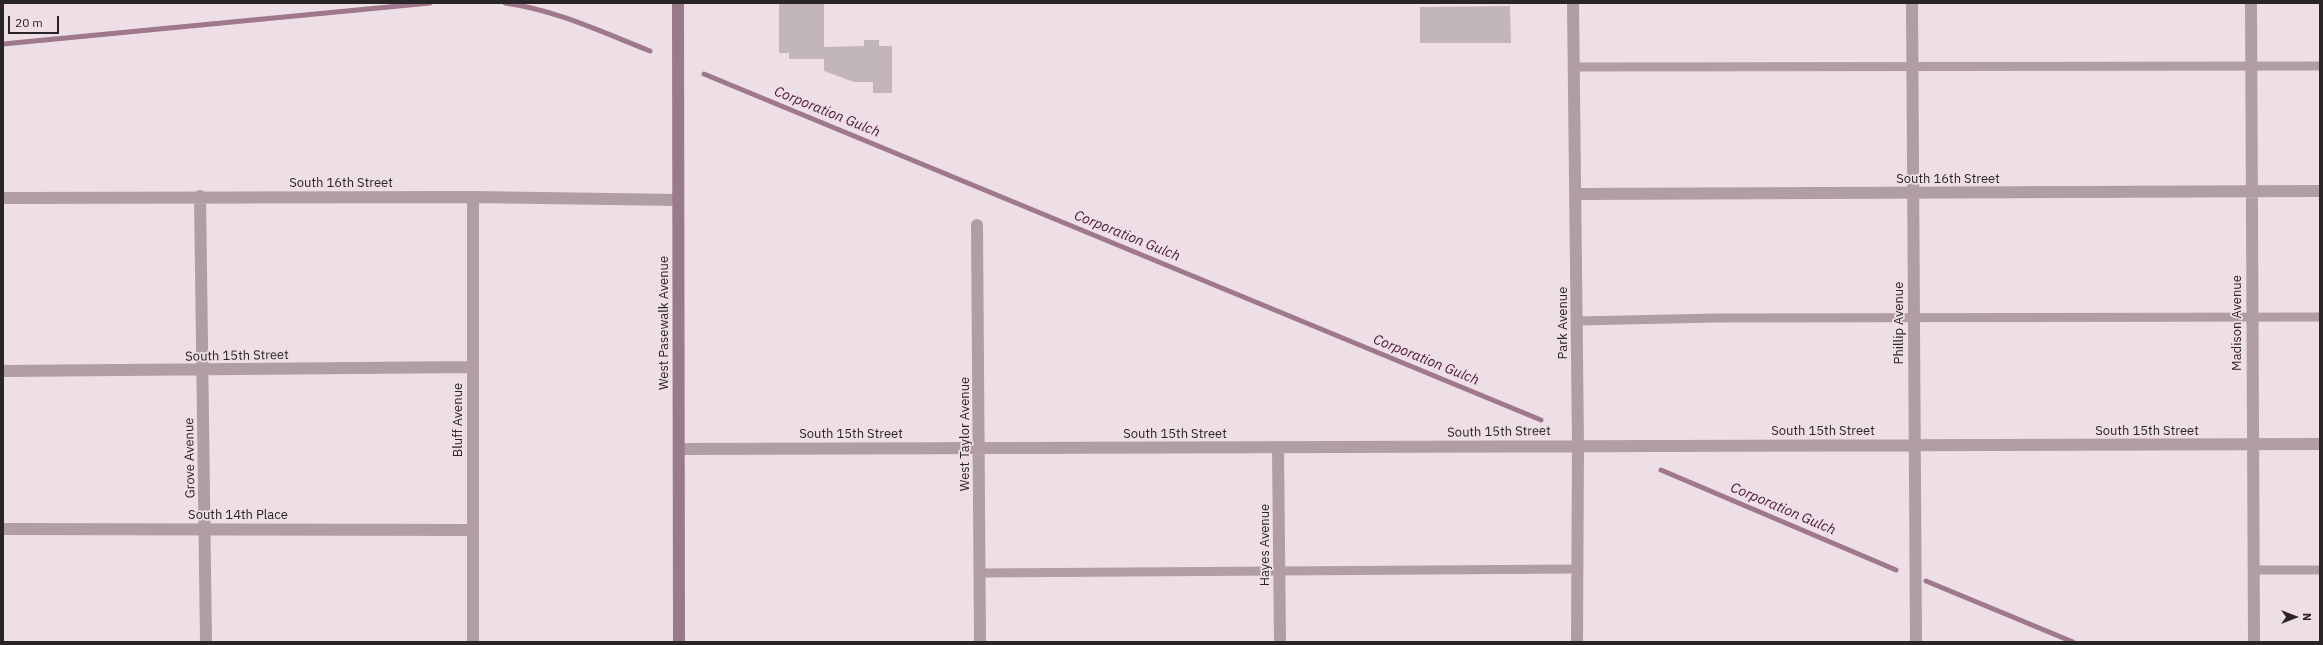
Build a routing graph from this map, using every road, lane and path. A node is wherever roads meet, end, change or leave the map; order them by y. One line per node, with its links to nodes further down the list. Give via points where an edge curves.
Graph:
1 (678, 3): 16 (street, West Pasewalk Avenue)
2 (1573, 3): 6 (street, Park Avenue)
3 (1912, 3): 7 (street, Phillip Avenue)
4 (2251, 3): 8 (street, Madison Avenue)
5 (2320, 66): 8 (lane)
6 (1574, 67): 7 (lane); 12 (street, Park Avenue)
7 (1912, 67): 8 (lane); 11 (street, Phillip Avenue)
8 (2251, 67): 9 (street, Madison Avenue)
9 (2252, 190): 10 (street, South 16th Street); 11 (street, South 16th Street); 18 (street, Madison Avenue)
10 (2320, 191)
11 (1912, 193): 12 (street, South 16th Street); 20 (street, Phillip Avenue)
12 (1576, 194): 21 (street, Park Avenue)
13 (200, 196): 14 (street, South 16th Street); 15 (street, South 16th Street); 23 (street, Grove Avenue)
14 (473, 197): 16 (street, South 16th Street); 22 (street, Bluff Avenue)
15 (3, 198)
16 (678, 200): 31 (street, West Pasewalk Avenue)
17 (977, 225): 29 (street, West Taylor Avenue)
18 (2251, 317): 19 (lane); 20 (lane); 25 (street, Madison Avenue)
19 (2320, 317)
20 (1913, 318): 21 (lane); 28 (street, Phillip Avenue)
21 (1577, 321): 27 (street, Park Avenue)
22 (472, 367): 23 (street, South 15th Street); 34 (street, Bluff Avenue)
23 (202, 370): 24 (street, South 15th Street); 33 (street, Grove Avenue)
24 (3, 371)
25 (2252, 444): 26 (street, South 15th Street); 28 (street, South 15th Street); 36 (street, Madison Avenue)
26 (2320, 444)
27 (1578, 445): 28 (street, South 15th Street); 30 (street, South 15th Street); 35 (street, Park Avenue)
28 (1913, 445): 46 (street, Phillip Avenue)
29 (979, 448): 30 (street, South 15th Street); 31 (street, South 15th Street); 38 (street, West Taylor Avenue)
30 (1278, 448): 39 (street, Hayes Avenue)
31 (679, 449): 42 (street, West Pasewalk Avenue)
32 (3, 529): 33 (street, South 14th Place)
33 (205, 529): 34 (street, South 14th Place); 40 (street, Grove Avenue)
34 (473, 530): 41 (street, Bluff Avenue)
35 (1578, 569): 39 (lane); 45 (street, Park Avenue)
36 (2254, 570): 37 (lane); 47 (street, Madison Avenue)
37 (2320, 570)
38 (980, 572): 39 (lane); 43 (street, West Taylor Avenue)
39 (1279, 572): 44 (street, Hayes Avenue)
40 (206, 642)
41 (473, 642)
42 (679, 642)
43 (980, 642)
44 (1280, 642)
45 (1577, 642)
46 (1916, 642)
47 (2254, 642)

